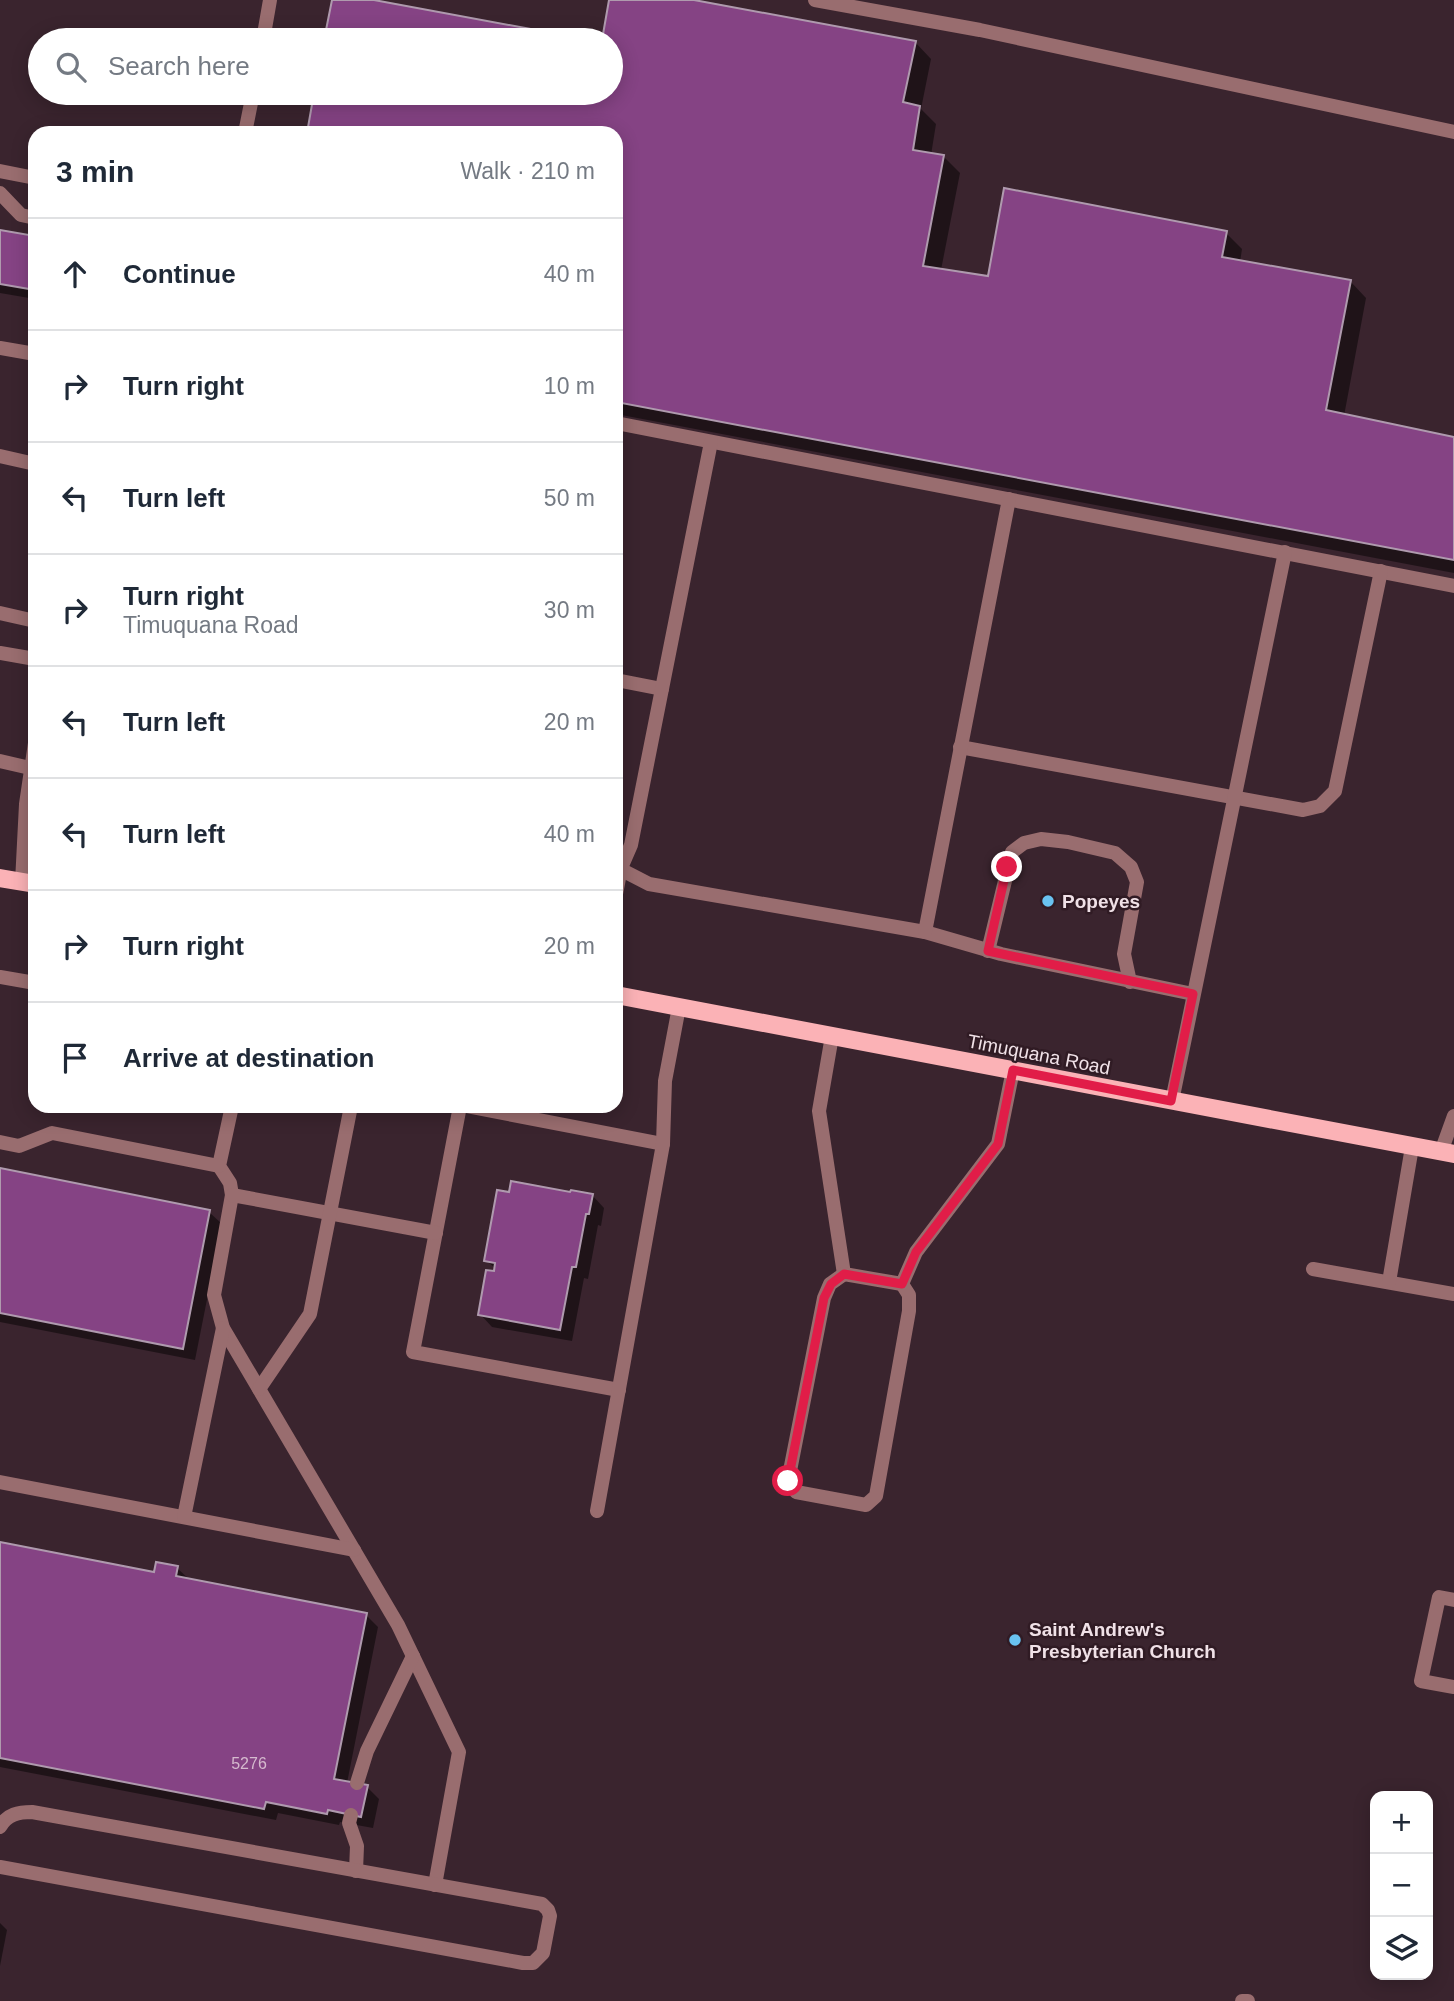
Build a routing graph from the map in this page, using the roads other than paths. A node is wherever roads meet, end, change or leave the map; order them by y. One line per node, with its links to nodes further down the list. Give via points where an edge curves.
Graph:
1 (270, 0): 3 (lane)
2 (815, 0): 6 (lane, via 980,30)
3 (265, 28)
4 (251, 105): 5 (lane)
5 (246, 126)
6 (1454, 132)
7 (0, 171): 8 (lane)
8 (28, 177)
9 (0, 193): 10 (lane)
10 (28, 216)
11 (0, 348): 12 (lane)
12 (28, 353)
13 (623, 424): 14 (lane)
14 (711, 442): 17 (lane); 26 (lane)
15 (0, 456): 16 (lane)
16 (28, 462)
17 (1009, 499): 18 (lane); 27 (lane)
18 (1285, 552): 19 (lane); 30 (lane)
19 (1381, 571): 20 (lane); 30 (lane, via 1335,791 1320,806 1303,810)
20 (1454, 586)
21 (0, 613): 22 (lane)
22 (28, 619)
23 (0, 653): 24 (lane)
24 (28, 658)
25 (623, 681): 26 (lane)
26 (662, 689): 31 (lane, via 631,845)
27 (960, 747): 30 (lane); 35 (lane)
28 (0, 761): 29 (lane)
29 (28, 768)
30 (1234, 797): 40 (lane)
31 (623, 859)
32 (623, 870): 35 (lane, via 649,884)
33 (0, 877): 34 (main road)
34 (28, 883)
35 (925, 932): 36 (lane)
36 (988, 951): 39 (lane); 39 (lane, via 1012,852 1041,839 1081,844 1115,853 1131,867 1137,882 1124,954)
37 (0, 977): 38 (lane)
38 (28, 982)
39 (1130, 982): 40 (lane)
40 (1193, 994): 45 (lane)
41 (623, 996): 42 (main road, Timuquana Road)
42 (680, 1007): 43 (main road, Timuquana Road); 52 (lane, via 665,1081)
43 (832, 1036): 44 (main road, Timuquana Road); 60 (lane, via 819,1111)
44 (1013, 1070): 45 (main road, Timuquana Road); 62 (lane, via 998,1144 916,1252)
45 (1171, 1101): 53 (main road, Timuquana Road)
46 (230, 1113): 55 (lane)
47 (350, 1113): 57 (lane)
48 (459, 1113): 58 (lane)
49 (502, 1113): 52 (lane)
50 (1454, 1116): 54 (lane)
51 (0, 1142): 55 (lane, via 19,1146 52,1133)
52 (663, 1144): 66 (lane)
53 (1412, 1147): 54 (main road, Timuquana Road); 61 (lane)
54 (1448, 1153)
55 (219, 1166): 56 (lane)
56 (232, 1195): 57 (lane); 64 (lane, via 214,1295)
57 (330, 1213): 58 (lane); 65 (lane, via 310,1314)
58 (436, 1233): 66 (lane, via 412,1352)
59 (1314, 1269): 61 (lane)
60 (844, 1274): 62 (lane); 62 (lane, via 831,1284 824,1298 788,1481 796,1492 866,1505 876,1496 909,1311 909,1295)
61 (1389, 1282): 63 (lane)
62 (902, 1284)
63 (1454, 1294)
64 (223, 1328): 65 (lane); 69 (lane)
65 (259, 1389): 70 (lane)
66 (619, 1390): 68 (lane)
67 (0, 1482): 69 (lane)
68 (597, 1511)
69 (184, 1517): 70 (lane)
70 (354, 1550): 72 (lane)
71 (1454, 1600): 73 (lane, via 1439,1597 1421,1681)
72 (413, 1656): 74 (lane); 79 (lane, via 459,1752)
73 (1454, 1687)
74 (357, 1783)
75 (351, 1815): 78 (lane)
76 (0, 1827): 78 (lane, via 19,1812 32,1812)
77 (0, 1867): 79 (lane, via 523,1962 533,1963 544,1953 550,1916 542,1904)
78 (356, 1871): 79 (lane)
79 (435, 1885)
80 (1242, 2001): 81 (lane)
81 (1248, 2001)

